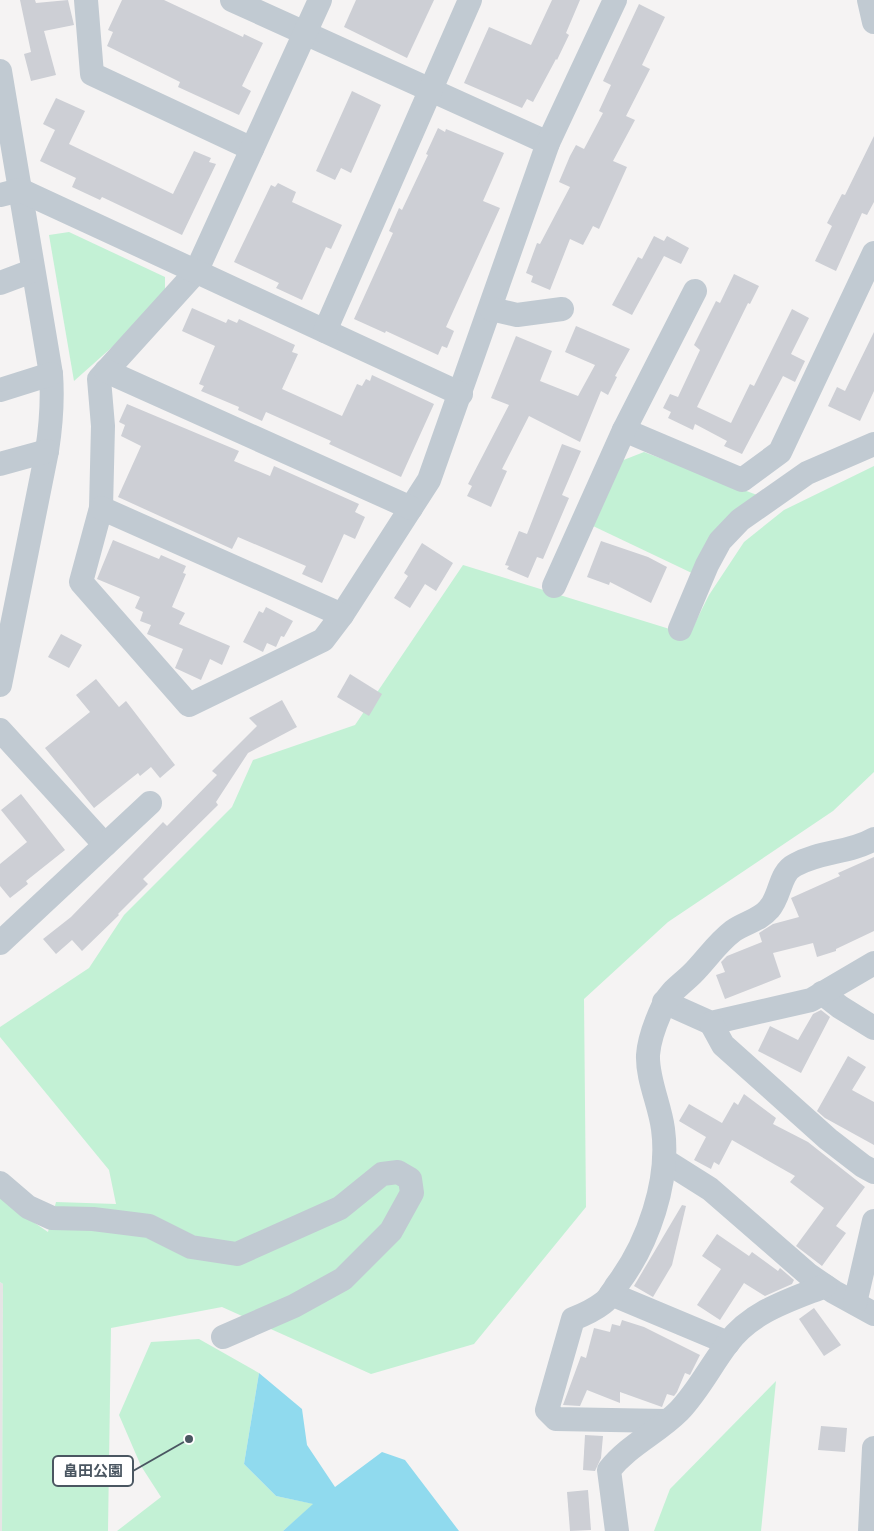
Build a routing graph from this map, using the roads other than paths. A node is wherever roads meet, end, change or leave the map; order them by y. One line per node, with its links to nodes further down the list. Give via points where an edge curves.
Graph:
1 (86, 0): 12 (street, via 92,74)
2 (232, 0): 8 (street)
3 (320, 0): 8 (street)
4 (470, 0): 10 (street)
5 (615, 0): 11 (street)
6 (869, 0): 7 (street)
7 (874, 22)
8 (305, 33): 10 (street); 12 (street)
9 (0, 71): 13 (street)
10 (431, 90): 11 (street); 21 (street)
11 (548, 143): 19 (street)
12 (252, 149): 16 (street)
13 (10, 193): 15 (street); 16 (street)
14 (874, 253): 30 (street, via 780,452)
15 (32, 271): 17 (street); 23 (street)
16 (196, 272): 21 (street); 22 (street)
17 (0, 283)
18 (695, 291): 26 (street)
19 (491, 309): 20 (street, via 518,316); 25 (street)
20 (562, 310)
21 (325, 331): 25 (street)
22 (106, 371): 32 (street, via 99,379 104,426); 33 (street)
23 (51, 374): 24 (street); 28 (street, via 51,423)
24 (0, 390)
25 (461, 394): 33 (street, via 432,472)
26 (624, 430): 30 (street, via 742,480); 34 (street)
27 (874, 444): 31 (street, via 807,473)
28 (47, 451): 29 (street); 37 (street)
29 (0, 464)
30 (762, 466): 31 (street)
31 (776, 494): 36 (street, via 740,520 720,541)
32 (101, 508): 35 (street); 35 (street, via 80,582 190,705 323,640)
33 (410, 508): 35 (street)
34 (554, 586)
35 (342, 614)
36 (680, 629)
37 (0, 685)
38 (0, 730): 41 (street)
39 (150, 803): 41 (street)
40 (874, 839): 45 (street, via 863,846 825,853 794,865 784,877 769,910 735,929 718,943)
41 (105, 845): 42 (street)
42 (0, 943)
43 (874, 963): 44 (street)
44 (822, 993): 46 (street, via 811,1000); 47 (street)
45 (664, 1002): 46 (street); 48 (street, via 648,1055 664,1130)
46 (711, 1023): 49 (street, via 723,1045 828,1139)
47 (874, 1028)
48 (664, 1160): 52 (street, via 710,1189); 53 (street, via 657,1200 645,1239 633,1264)
49 (874, 1172)
50 (0, 1183): 55 (street, via 28,1207 52,1218 149,1226 191,1247 237,1254 340,1208 382,1174 398,1172 410,1179 412,1193 391,1231 343,1279 294,1306)
51 (874, 1221): 54 (street)
52 (825, 1286): 54 (street); 56 (street, via 761,1313)
53 (611, 1294): 56 (street); 57 (street, via 604,1302 573,1319 546,1410 556,1419)
54 (864, 1308)
55 (223, 1337)
56 (728, 1343): 57 (street, via 698,1389)
57 (666, 1421): 59 (street, via 622,1453 609,1470)
58 (874, 1448): 60 (street)
59 (617, 1531)
60 (870, 1531)

